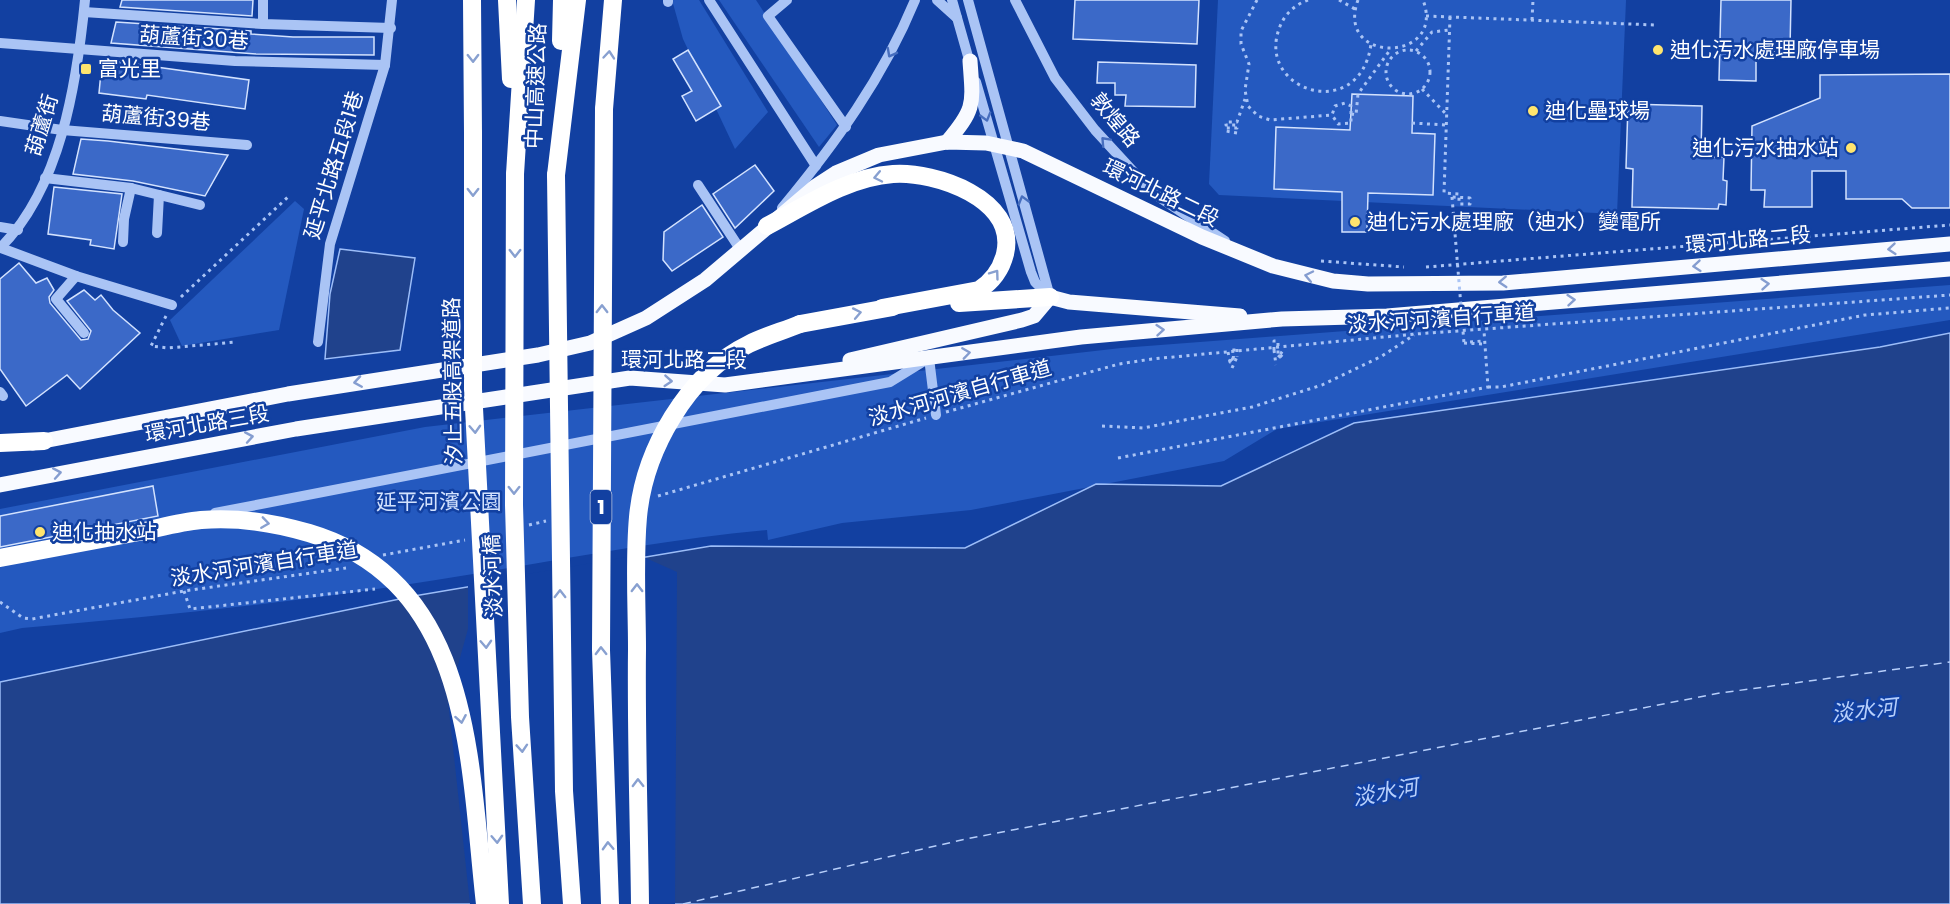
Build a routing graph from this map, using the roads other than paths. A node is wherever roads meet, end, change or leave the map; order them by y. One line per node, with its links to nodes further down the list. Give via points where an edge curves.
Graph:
1 (263, 0): 20 (street)
2 (392, 0): 21 (street, 延平北路五段1巷)
3 (472, 0): 68 (highway, 汐止五股高架道路, one-way to 68, bridge, via 473,389)
4 (507, 0): 33 (highway)
5 (526, 0): 33 (highway, 中山高速公路)
6 (562, 0): 34 (highway, 中山高速公路 / 1)
7 (577, 0): 34 (highway, 1)
8 (613, 0): 71 (highway, 1, one-way to 8, bridge, via 601,650 604,109)
9 (709, 0): 32 (street)
10 (787, 0): 27 (street, via 768,16)
11 (915, 0): 27 (street, one-way to 27, via 882,69)
12 (937, 0): 19 (street)
13 (952, 0): 19 (street)
14 (968, 0): 18 (street)
15 (973, 0): 18 (street)
16 (1015, 0): 48 (street, 敦煌路, one-way to 16, via 1153,192 1095,130 1055,78)
17 (84, 6): 20 (street); 23 (street, 葫蘆街)
18 (971, 15): 31 (street)
19 (957, 18): 24 (street)
20 (262, 24): 21 (street)
21 (391, 28): 25 (street, 延平北路五段1巷)
22 (0, 43): 23 (street, 葫蘆街30巷)
23 (79, 50): 25 (street, 葫蘆街30巷, via 235,61); 28 (street, 葫蘆街, via 71,103)
24 (970, 61): 29 (main road, via 972,106); 31 (street, one-way to 31)
25 (385, 65): 56 (street, 延平北路五段1巷, via 330,244)
26 (0, 121): 28 (street, 葫蘆街39巷)
27 (846, 127): 32 (street)
28 (62, 130): 30 (street, 葫蘆街39巷); 35 (street, 葫蘆街)
29 (947, 142): 31 (main road, 環河北路二段); 40 (main road, 環河北路二段, via 879,155 836,173)
30 (247, 145)
31 (1001, 146): 48 (main road, 環河北路二段, via 1035,156); 51 (street)
32 (816, 166): 40 (street)
33 (515, 174): 69 (highway, 淡水河橋, one-way to 69, bridge, via 514,505 520,717)
34 (556, 175): 70 (highway, 1, one-way to 34, bridge, via 564,791)
35 (45, 178): 37 (street); 42 (street, 葫蘆街)
36 (698, 185): 47 (street)
37 (131, 188): 38 (street); 44 (street)
38 (159, 195): 39 (street); 43 (street)
39 (200, 205)
40 (767, 226): 47 (main road, 環河北路二段); 53 (highway, one-way to 40, via 979,290 988,284 1002,266 1006,250 1000,221 983,201 949,182 892,174 842,188)
41 (0, 227): 42 (street)
42 (18, 230): 46 (street, 葫蘆街)
43 (158, 233)
44 (123, 242)
45 (1950, 244): 48 (main road, 環河北路二段, one-way to 48, via 1503,283 1345,282 1303,275)
46 (0, 248): 50 (street)
47 (740, 249): 58 (main road, 環河北路二段, via 705,280 646,318 590,343 538,356)
48 (1247, 256)
49 (1950, 268): 54 (main road, 環河北路二段, one-way to 49, via 1387,316)
50 (76, 276): 52 (street); 55 (street, via 56,299)
51 (1050, 297): 53 (highway); 54 (main road, via 1069,302); 59 (main road, via 1034,316 1022,320)
52 (172, 305)
53 (882, 308): 72 (highway, one-way to 53, bridge, via 638,517 648,466 691,392 748,344 800,324)
54 (1282, 319): 57 (main road, 環河北路二段, one-way to 54, via 1081,337)
55 (84, 333)
56 (318, 342)
57 (929, 358): 59 (main road, 環河北路二段); 61 (street); 66 (street, via 890,382)
58 (416, 373): 62 (main road, 環河北路三段, one-way to 62)
59 (763, 380): 60 (main road, 環河北路二段, one-way to 59, via 630,378 725,385)
60 (423, 408): 65 (main road, 環河北路三段, one-way to 60)
61 (936, 415)
62 (44, 441): 63 (highway); 64 (main road, 環河北路三段)
63 (0, 443)
64 (0, 451)
65 (0, 485)
66 (0, 556): 67 (highway, one-way to 67, bridge, via 201,520 248,521 286,526 333,540 381,569 423,615 455,686)
67 (485, 904)
68 (500, 904)
69 (532, 904)
70 (572, 904)
71 (610, 904)
72 (640, 904)

